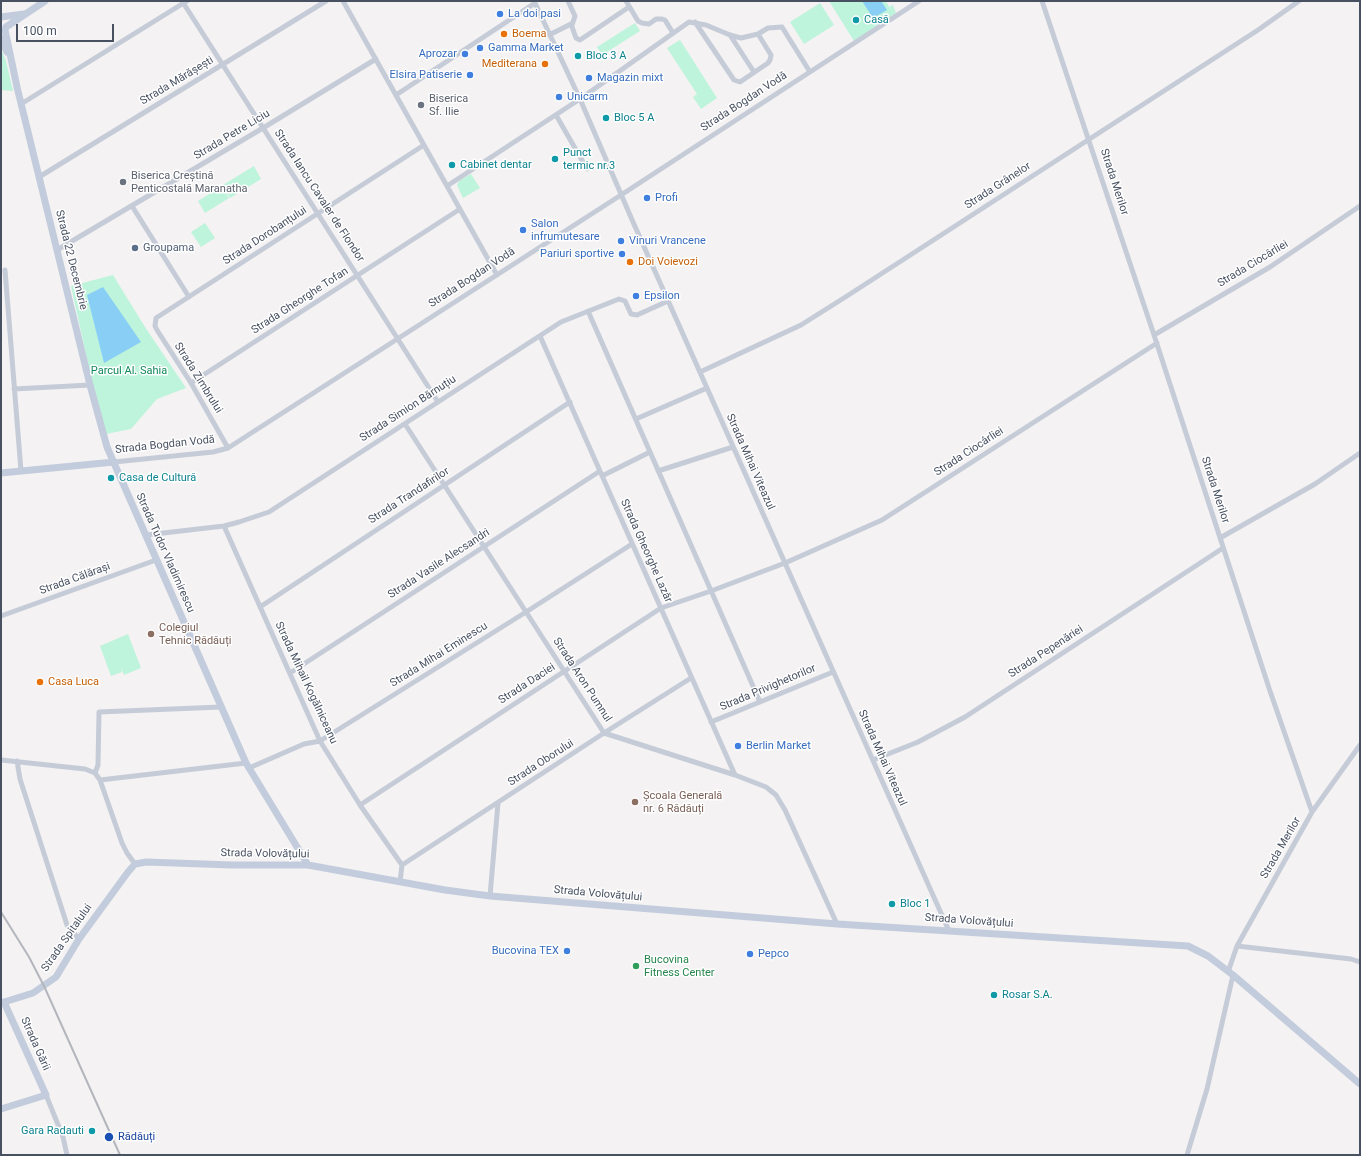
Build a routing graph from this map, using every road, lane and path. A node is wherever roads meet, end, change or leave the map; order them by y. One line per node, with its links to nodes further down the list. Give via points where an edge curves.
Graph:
1 (45, 1): 12 (main road)
2 (326, 1): 24 (street, Strada Mărășești)
3 (343, 1): 22 (street)
4 (568, 1): 15 (street, via 575,16)
5 (626, 1): 11 (street)
6 (919, 1): 26 (street, Strada Bogdan Vodă)
7 (1042, 1): 32 (street, Strada Merilor)
8 (1299, 1): 32 (street, Strada Grânelor)
9 (184, 2): 24 (street, Strada Iancu Cavaler de Flondor); 29 (street)
10 (534, 2): 19 (street, Strada Mihai Viteazul); 27 (street)
11 (629, 7): 15 (street, via 580,40 576,38); 17 (street, via 638,21 649,24 662,18)
12 (26, 14): 13 (main road); 16 (main road)
13 (1, 18): 16 (main road, Strada 22 Decembrie, via 4,21)
14 (695, 22): 17 (street, via 689,22); 20 (street); 25 (street, via 734,80 740,82)
15 (571, 24): 19 (street)
16 (4, 31): 23 (main road, Strada 22 Decembrie)
17 (673, 33): 28 (street)
18 (758, 34): 20 (street, via 741,38); 25 (street, via 771,55 768,63); 26 (street, via 768,28 782,28)
19 (549, 35): 28 (street, Strada Mihai Viteazul)
20 (730, 35): 25 (street)
21 (1, 39): 23 (main road, Strada 22 Decembrie)
22 (376, 59): 27 (street); 31 (street, Strada Petre Liciu)
23 (12, 61): 29 (main road, Strada 22 Decembrie)
24 (223, 65): 31 (street, Strada Iancu Cavaler de Flondor); 35 (street, Strada Mărășești)
25 (754, 72)
26 (810, 72): 37 (street, Strada Bogdan Vodă)
27 (396, 95): 33 (street)
28 (580, 99): 30 (street); 37 (street, Strada Mihai Viteazul)
29 (21, 104): 35 (main road, Strada 22 Decembrie)
30 (556, 115): 34 (street); 36 (street)
31 (264, 128): 38 (street, Strada Petre Liciu); 41 (street, Strada Iancu Cavaler de Flondor)
32 (1089, 139): 50 (street, Strada Merilor); 54 (street, Strada Grânelor, via 801,325)
33 (424, 145): 36 (street); 41 (street, Strada Dorobanțului)
34 (587, 169)
35 (39, 177): 42 (main road, Strada 22 Decembrie)
36 (447, 186): 40 (street)
37 (621, 195): 44 (street, Strada Bogdan Vodă); 47 (street, Strada Mihai Viteazul)
38 (132, 206): 42 (street, Strada Petre Liciu); 46 (street)
39 (1360, 206): 50 (street, Strada Ciocârliei, via 1270,267)
40 (460, 209): 44 (street); 45 (street, Strada Gheorghe Tofan)
41 (318, 213): 45 (street, Strada Iancu Cavaler de Flondor); 46 (street, Strada Dorobanțului)
42 (57, 250): 56 (main road, Strada 22 Decembrie)
43 (5, 270): 58 (street)
44 (496, 275): 52 (street, Strada Bogdan Vodă)
45 (358, 276): 52 (street, Strada Iancu Cavaler de Flondor); 55 (street, Strada Gheorghe Tofan)
46 (189, 297): 49 (street, Strada Dorobanțului)
47 (668, 301): 48 (street, Strada Simion Bărnuțiu, via 637,315 631,314 625,301 619,299); 54 (street, Strada Mihai Viteazul)
48 (588, 311): 51 (street, Strada Simion Bărnuțiu, via 561,322); 61 (street)
49 (156, 318): 55 (street, Strada Zimbrului, via 157,330)
50 (1154, 335): 53 (street, Strada Merilor)
51 (540, 336): 59 (street, Strada Simion Bărnuțiu); 60 (street, Strada Gheorghe Lazăr)
52 (398, 339): 59 (street, Strada Iancu Cavaler de Flondor); 64 (street, Strada Bogdan Vodă)
53 (1157, 343): 75 (street, Strada Merilor); 80 (street, Strada Ciocârliei, via 882,520)
54 (700, 372): 57 (street, Strada Mihai Viteazul)
55 (191, 383): 64 (street, Strada Zimbrului)
56 (90, 385): 58 (street); 67 (main road, Strada 22 Decembrie, via 107,448)
57 (707, 388): 61 (street); 63 (street, Strada Mihai Viteazul)
58 (14, 389): 68 (street)
59 (438, 402): 62 (street, Strada Simion Bărnuțiu)
60 (570, 402): 71 (street, Strada Gheorghe Lazăr); 72 (street, Strada Trandafirilor)
61 (636, 419): 65 (street)
62 (405, 424): 72 (street, Strada Aron Pumnul); 73 (street, Strada Simion Bărnuțiu, via 269,512)
63 (733, 447): 69 (street); 80 (street, Strada Mihai Viteazul)
64 (228, 448): 67 (street, Strada Bogdan Vodă, via 214,452)
65 (650, 452): 69 (street); 71 (street, Strada Vasile Alecsandri)
66 (1360, 453): 75 (street, via 1315,484)
67 (114, 462): 68 (main road, Strada Bogdan Vodă); 74 (main road, Strada Tudor Vladimirescu)
68 (21, 471): 70 (main road, Strada Bogdan Vodă)
69 (658, 471): 81 (street)
70 (1, 473)
71 (601, 473): 76 (street, Strada Gheorghe Lazăr); 77 (street, Strada Vasile Alecsandri)
72 (444, 485): 77 (street, Strada Aron Pumnul); 82 (street, Strada Trandafirilor)
73 (224, 526): 74 (street, Strada Simion Bărnuțiu); 82 (street, Strada Mihail Kogălniceanu)
74 (146, 535): 79 (main road, Strada Tudor Vladimirescu)
75 (1220, 538): 78 (street, Strada Merilor)
76 (632, 544): 83 (street, Strada Gheorghe Lazăr); 84 (street, Strada Mihai Eminescu)
77 (484, 546): 84 (street, Strada Aron Pumnul); 88 (street, Strada Vasile Alecsandri)
78 (1223, 548): 97 (street, Strada Pepenăriei, via 965,717 918,742); 105 (street, Strada Merilor)
79 (156, 560): 85 (street, Strada Călărași); 91 (main road, Strada Tudor Vladimirescu)
80 (785, 563): 81 (street, Strada Ciocârliei); 87 (street, Strada Mihai Viteazul)
81 (711, 591): 83 (street, Strada Daciei); 90 (street)
82 (260, 607): 88 (street, Strada Mihail Kogălniceanu)
83 (661, 608): 86 (street, Strada Daciei); 89 (street, Strada Gheorghe Lazăr)
84 (526, 612): 86 (street, Strada Aron Pumnul); 94 (street, Strada Mihai Eminescu)
85 (1, 616)
86 (564, 671): 93 (street, Strada Aron Pumnul); 104 (street, Strada Daciei)
87 (833, 672): 90 (street, Strada Privighetorilor); 97 (street, Strada Mihai Viteazul)
88 (290, 673): 94 (street, Strada Mihail Kogălniceanu)
89 (692, 678): 92 (street, Strada Gheorghe Lazăr); 93 (street, Strada Oborului)
90 (760, 702): 92 (street, Strada Privighetorilor)
91 (221, 707): 99 (main road, Strada Tudor Vladimirescu); 100 (street, via 99,712 98,764)
92 (711, 722): 101 (street, Strada Gheorghe Lazăr)
93 (604, 733): 101 (street, Strada Aron Pumnul); 103 (street, Strada Oborului)
94 (320, 741): 99 (street, Strada Mihai Eminescu, via 304,744); 104 (street, Strada Mihail Kogălniceanu)
95 (1360, 745): 105 (street)
96 (1, 760): 98 (street)
97 (872, 760): 112 (street, Strada Mihai Viteazul)
98 (17, 761): 100 (street, via 85,769); 113 (street, via 20,779 67,925)
99 (248, 765): 102 (street, Strada Mihai Eminescu); 107 (main road, Strada Tudor Vladimirescu)
100 (95, 773): 102 (street)
101 (735, 775): 111 (street, Strada Aron Pumnul, via 766,787 776,795)
102 (100, 780): 106 (street, via 122,843)
103 (498, 803): 108 (street, Strada Oborului); 110 (street)
104 (360, 805): 108 (street, Strada Mihail Kogălniceanu)
105 (1312, 812): 114 (street, Strada Merilor)
106 (135, 864): 107 (main road, Strada Volovățului, via 146,862); 113 (main road, Strada Spitalului)
107 (308, 865): 109 (main road, Strada Volovățului)
108 (402, 865): 109 (street)
109 (400, 882): 110 (main road, Strada Volovățului)
110 (490, 896): 111 (main road, Strada Volovățului)
111 (837, 924): 112 (main road, Strada Volovățului)
112 (949, 931): 116 (main road, Strada Volovățului, via 1188,946 1208,956)
113 (79, 939): 117 (main road, Strada Spitalului, via 56,977 33,993)
114 (1237, 946): 115 (street); 116 (street, Strada Merilor)
115 (1360, 962)
116 (1230, 974): 118 (main road, Strada Volovățului); 122 (street, Strada Merilor, via 1206,1089)
117 (3, 1003): 119 (main road, Strada Gării)
118 (1360, 1084)
119 (46, 1095): 120 (main road); 121 (street, Strada Gării, via 63,1136)
120 (1, 1109)
121 (67, 1155)
122 (1187, 1155)

